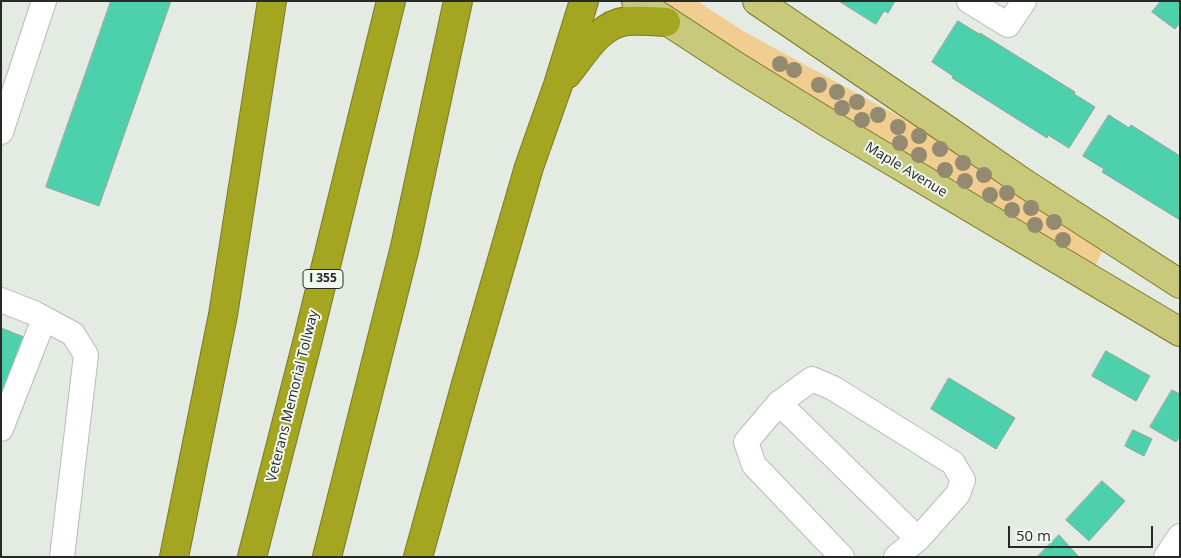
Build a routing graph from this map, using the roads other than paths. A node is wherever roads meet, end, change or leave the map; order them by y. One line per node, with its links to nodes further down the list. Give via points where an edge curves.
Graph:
1 (44, 1): 12 (street)
2 (272, 1): 22 (highway, via 223,315)
3 (391, 1): 23 (highway, Veterans Memorial Tollway / I 355)
4 (458, 1): 24 (highway, via 405,248)
5 (584, 1): 11 (highway)
6 (636, 1): 10 (main road, Maple Avenue)
7 (757, 1): 13 (main road, via 1024,183)
8 (969, 1): 9 (street, via 1008,25)
9 (1024, 1)
10 (666, 22): 11 (highway, via 626,21 610,26 596,38); 16 (main road, Maple Avenue, via 841,131)
11 (558, 85): 25 (highway, via 526,176)
12 (1, 132)
13 (1180, 284)
14 (1, 300): 15 (street)
15 (44, 319): 18 (street); 21 (street, via 73,334 86,355)
16 (1180, 332)
17 (780, 403): 20 (street); 20 (street, via 812,379 833,388 953,462 963,480 958,494); 26 (street, via 746,442 754,465)
18 (1, 430)
19 (1180, 536): 28 (street)
20 (918, 539): 27 (street)
21 (62, 557)
22 (174, 557)
23 (252, 557)
24 (327, 557)
25 (418, 557)
26 (842, 557)
27 (896, 557)
28 (1166, 557)

